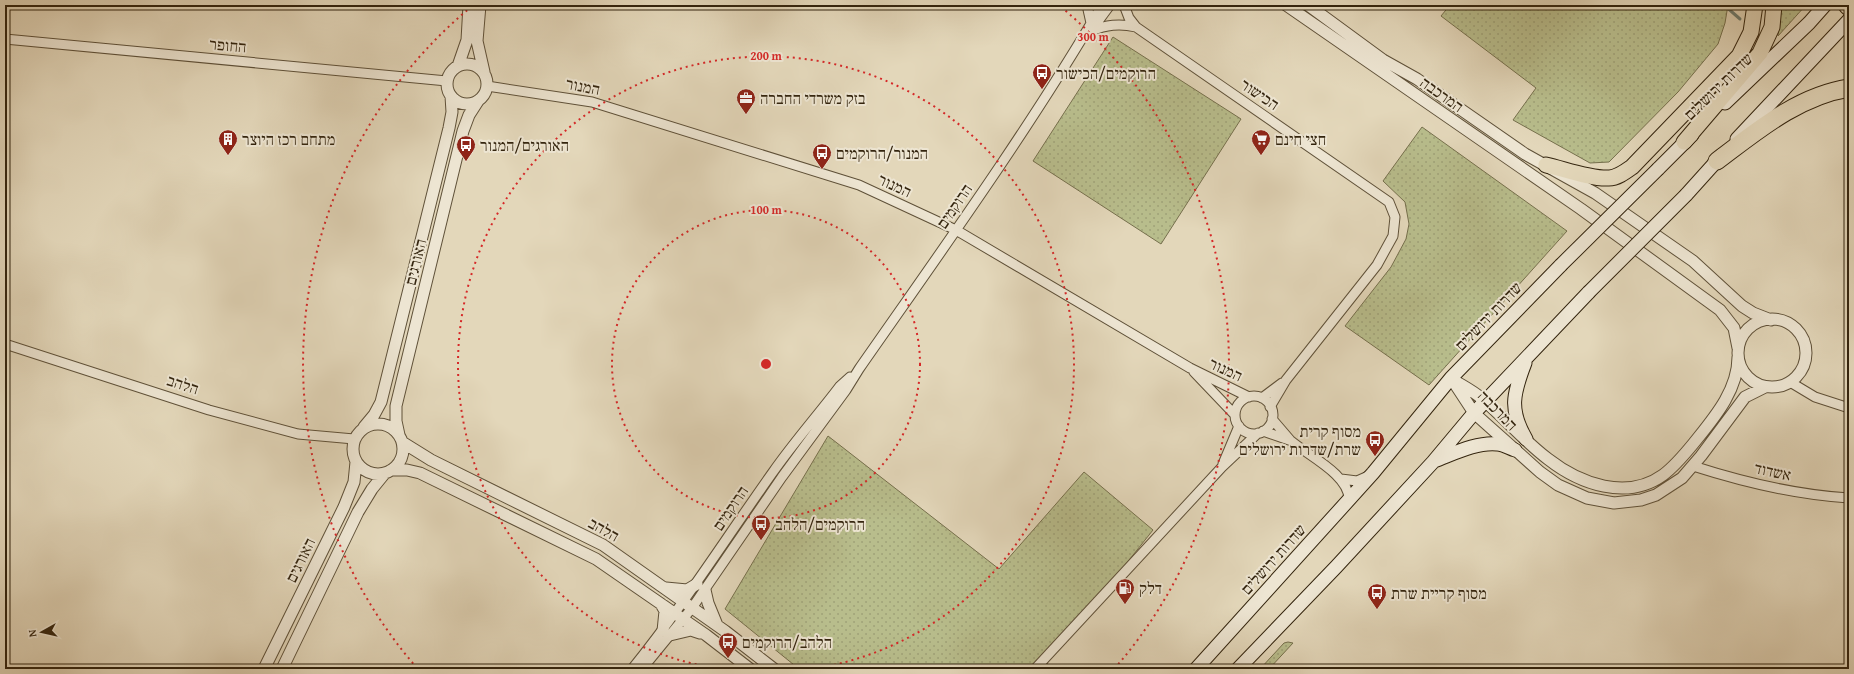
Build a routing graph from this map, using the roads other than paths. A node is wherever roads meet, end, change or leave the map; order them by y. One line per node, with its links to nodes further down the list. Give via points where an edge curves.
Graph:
1 (469, 5): 16 (street, via 467,40)
2 (480, 5): 17 (street, via 477,41)
3 (1087, 5): 13 (street)
4 (1102, 5): 13 (street, הרוקמים)
5 (1110, 5): 13 (street, הרוקמים)
6 (1124, 5): 14 (street, הכישור)
7 (1286, 5): 29 (street, המרכבה, via 1581,209 1720,310 1734,328)
8 (1308, 5): 25 (street, המרכבה, via 1383,60 1417,79 1525,154)
9 (1755, 5): 25 (highway, via 1751,32 1739,56 1632,168 1609,178 1584,175)
10 (1774, 5): 23 (highway, via 1772,27 1760,53)
11 (1825, 5): 23 (main road, שדרות ירושלים)
12 (1849, 20): 24 (main road)
13 (1091, 27): 14 (street, הכישור, via 1121,24); 26 (street, הרוקמים)
14 (1136, 27): 33 (street, הכישור, via 1389,202 1395,217 1393,236 1377,265)
15 (5, 39): 18 (street, החופר)
16 (458, 66): 17 (street, via 476,66); 18 (street, via 449,75)
17 (484, 72): 19 (street)
18 (448, 81): 21 (street)
19 (488, 86): 22 (street); 26 (street, המנור, via 592,102 651,119 710,140 859,185)
20 (1849, 88): 24 (highway, via 1797,105)
21 (451, 96): 22 (street, via 464,104); 45 (street, האורגים, via 449,128 381,402)
22 (478, 101): 47 (street, האורגים, via 463,131 398,398 396,421)
23 (1684, 142): 32 (main road, שדרות ירושלים, bridge)
24 (1716, 161): 30 (main road, bridge)
25 (1546, 165): 27 (street, המרכבה, via 1595,193 1664,240 1694,261 1742,306)
26 (956, 230): 31 (street, המנור); 61 (street, הרוקמים, via 859,369 840,386 774,471)
27 (1771, 320): 29 (street, via 1756,323 1747,330 1741,339); 34 (street, via 1787,323 1802,339 1805,360 1801,370)
28 (5, 344): 48 (street, הלהב, via 231,416 298,434)
29 (1738, 352): 35 (street, via 1746,376 1755,383); 49 (street, המרכבה, via 1736,378 1731,391 1684,455 1650,482 1622,488 1594,484 1567,473)
30 (1526, 359): 38 (main road); 49 (main road, via 1514,400 1515,418)
31 (1190, 368): 36 (street, המנור); 42 (street, המנור)
32 (1451, 378): 38 (street, המרכבה); 41 (street, המרכבה); 57 (main road, שדרות ירושלים)
33 (1286, 380): 37 (street); 39 (street)
34 (1790, 382): 35 (street, via 1776,387); 40 (street, via 1814,397)
35 (1765, 386): 54 (street, המרכבה, via 1745,397)
36 (1249, 396): 37 (street); 42 (street, via 1239,403)
37 (1262, 398): 39 (street)
38 (1485, 402): 41 (main road); 49 (street, המרכבה)
39 (1270, 407): 43 (street)
40 (1849, 408)
41 (1474, 413): 51 (street, המרכבה); 53 (main road)
42 (1235, 415): 44 (street)
43 (1272, 419): 46 (street); 50 (street)
44 (1239, 426): 46 (street, via 1248,433); 55 (street)
45 (364, 428): 47 (street, via 376,423 383,424 389,426); 48 (street)
46 (1261, 432): 50 (street); 55 (street)
47 (400, 438): 56 (street, via 400,461); 62 (street, הלהב, via 431,460 603,545)
48 (354, 439): 52 (street, via 353,455)
49 (1526, 439)
50 (1290, 440): 58 (street)
51 (1515, 450): 53 (main road, via 1497,444 1483,445); 54 (street, המרכבה, via 1558,485 1587,498 1614,503 1641,500 1656,495 1682,478)
52 (356, 462): 56 (street, via 372,473); 69 (street, האורגים, via 354,482 344,507)
53 (1432, 462): 77 (main road)
54 (1693, 466): 59 (street, אשדוד, via 1728,477 1824,496)
55 (1222, 467): 75 (street)
56 (388, 472): 63 (street, הלהב, via 407,470 420,474 596,559); 70 (street, האורגים, via 372,489 358,512)
57 (1373, 473): 58 (street, via 1357,481); 60 (main road, שדרות ירושלים)
58 (1341, 479): 60 (street, via 1348,489)
59 (1849, 498)
60 (1349, 500): 76 (main road, שדרות ירושלים)
61 (701, 587): 62 (street, via 687,590); 64 (street, הרוקמים); 66 (street)
62 (666, 588): 64 (street, הלהב)
63 (659, 602): 65 (street, הלהב); 67 (street, via 665,611)
64 (688, 605): 65 (street, הרוקמים); 66 (street, הלהב)
65 (678, 616): 67 (street, הרוקמים); 68 (street, הלהב)
66 (717, 626): 74 (street, הלהב)
67 (666, 633): 68 (street, via 691,630); 71 (street, הרוקמים); 72 (street, הרוקמים)
68 (706, 635): 73 (street, הלהב)
69 (264, 669)
70 (282, 669)
71 (632, 669)
72 (642, 669)
73 (750, 669)
74 (774, 669)
75 (1035, 669)
76 (1196, 669)
77 (1238, 669)

